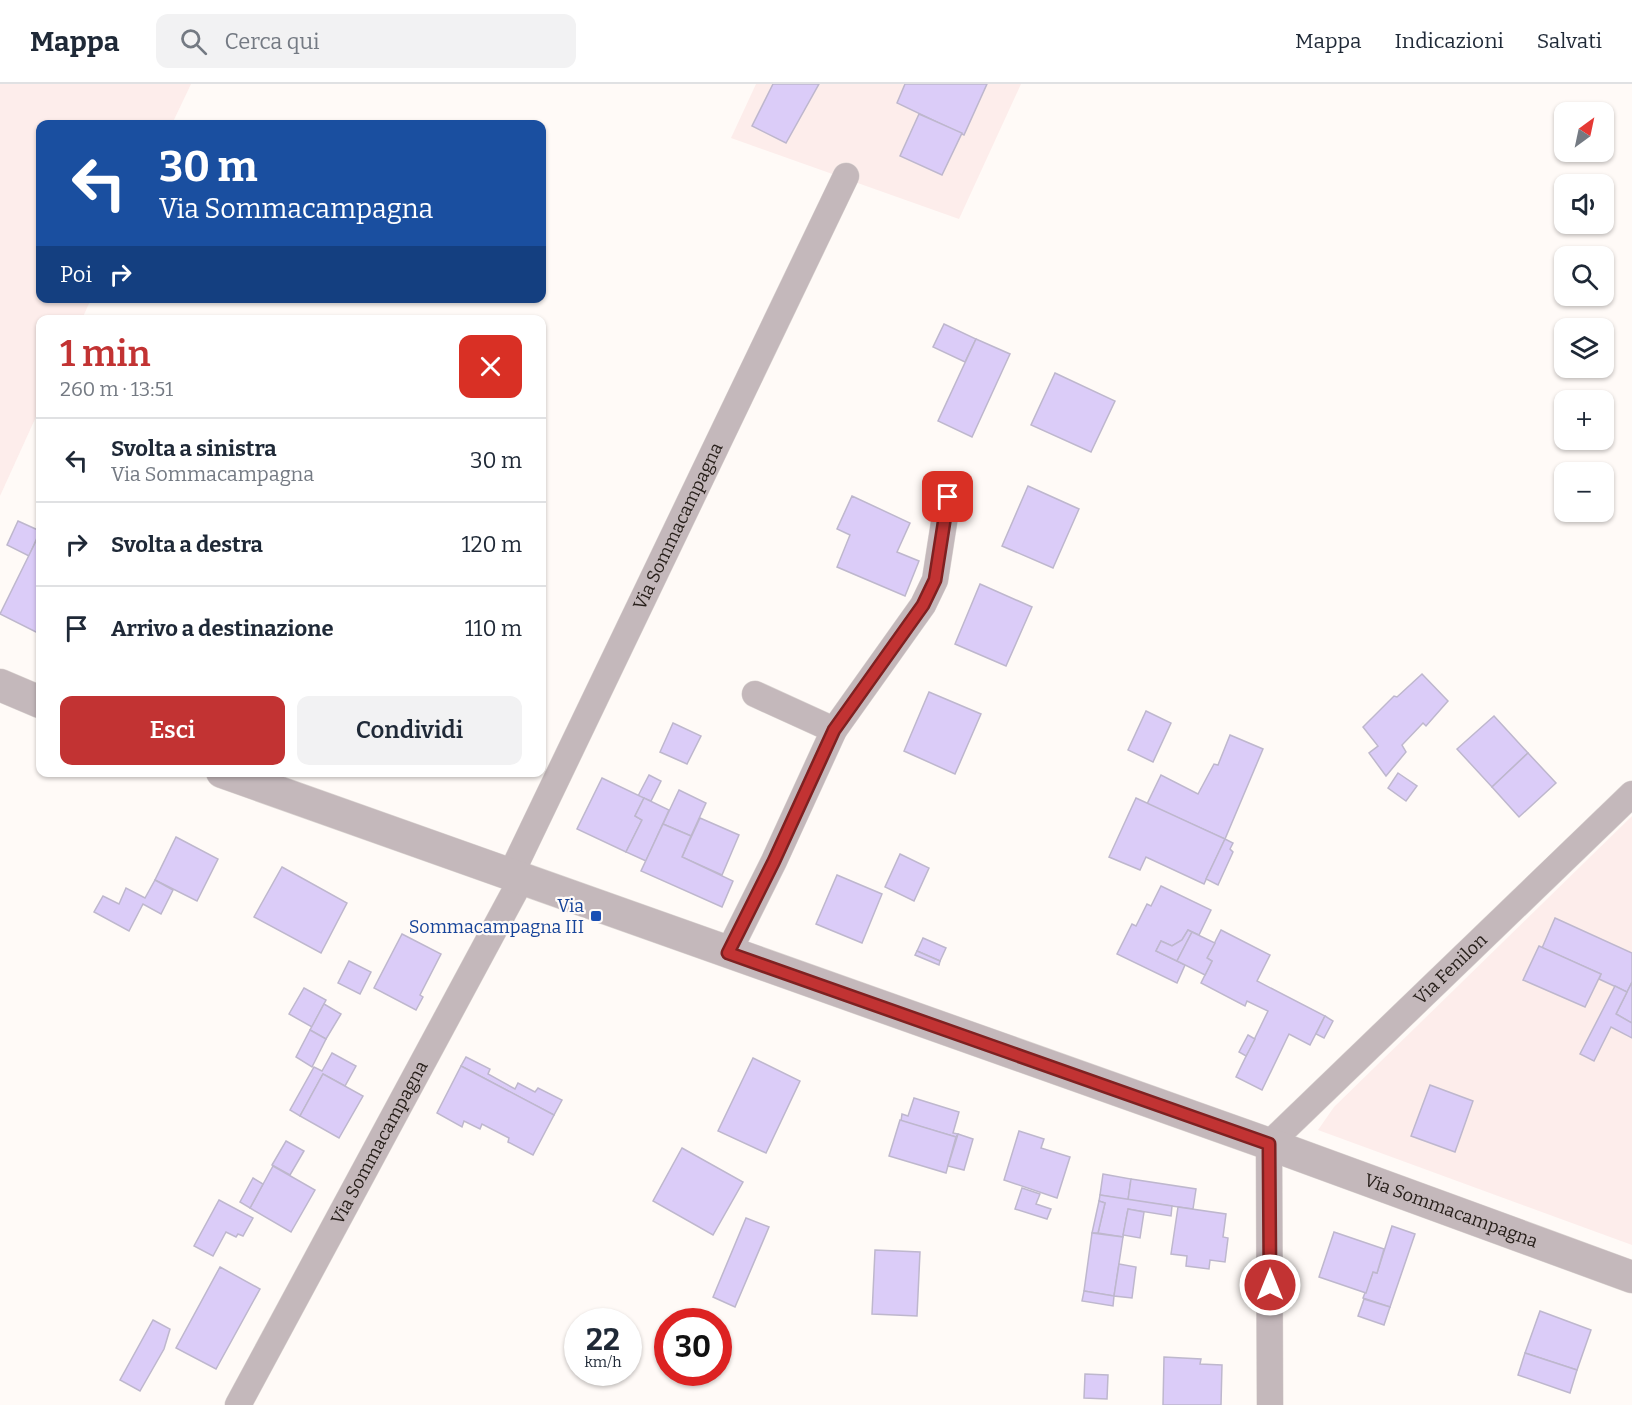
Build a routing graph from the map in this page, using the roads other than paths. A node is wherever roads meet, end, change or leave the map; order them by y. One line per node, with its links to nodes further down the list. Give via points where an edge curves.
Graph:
1 (846, 176): 9 (street, Via Sommacampagna)
2 (948, 497): 6 (street, via 935,580 923,605)
3 (0, 685): 5 (street)
4 (755, 694): 6 (street)
5 (36, 700)
6 (834, 730): 10 (street)
7 (236, 777): 9 (street, Via Sommacampagna)
8 (1632, 794): 11 (street, Via Fenilon)
9 (516, 878): 10 (street, Via Sommacampagna); 13 (street, Via Sommacampagna)
10 (728, 953): 11 (street, Via Sommacampagna)
11 (1269, 1144): 12 (street, Via Sommacampagna); 14 (street)
12 (1632, 1278)
13 (238, 1405)
14 (1270, 1405)

